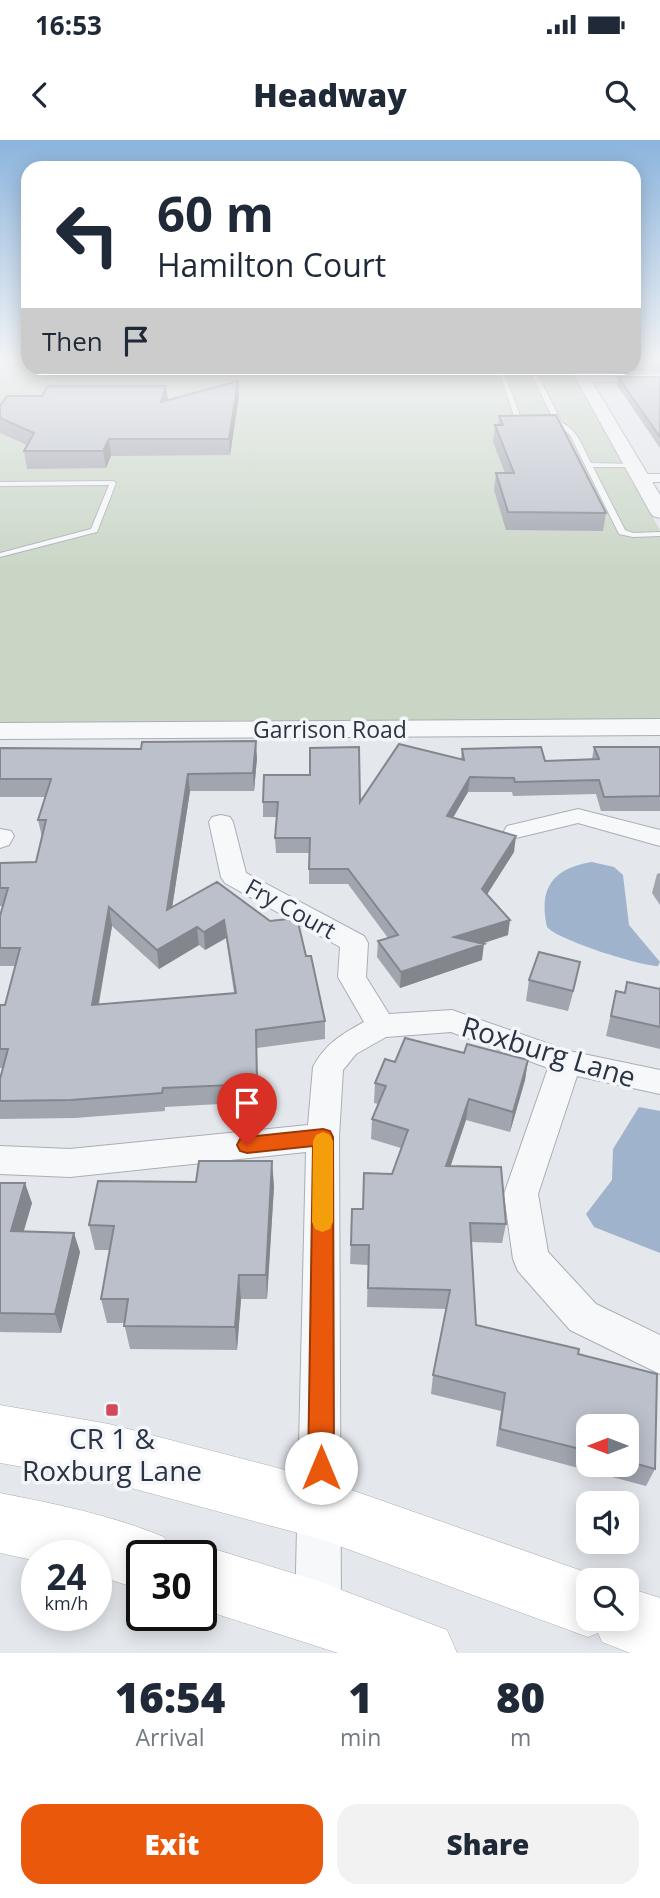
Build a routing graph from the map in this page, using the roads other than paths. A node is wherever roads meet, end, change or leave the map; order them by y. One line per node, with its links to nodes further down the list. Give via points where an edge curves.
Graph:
1 (567, 429): 3 (lane)
2 (612, 429): 4 (street)
3 (588, 465): 4 (lane); 8 (lane, via 620,530 633,536)
4 (636, 471): 5 (street); 7 (street)
5 (660, 478)
6 (0, 484): 9 (lane, via 113,483 94,530)
7 (660, 512)
8 (660, 534)
9 (0, 555)
10 (660, 727): 11 (street, Garrison Road)
11 (0, 731)
12 (221, 822): 15 (street, Fry Court, via 234,877 354,943 352,977)
13 (516, 831): 14 (street, via 578,816)
14 (660, 838)
15 (381, 1026): 16 (street, Roxburg Lane, via 452,1021); 18 (street, Roxburg Lane, via 345,1046 328,1067)
16 (566, 1062): 17 (street, Roxburg Lane); 20 (street, via 522,1194 531,1259 583,1317)
17 (660, 1082)
18 (323, 1137): 19 (street, via 70,1163); 22 (street, Roxburg Lane)
19 (0, 1160)
20 (660, 1355)
21 (0, 1434): 22 (main road, via 109,1453)
22 (320, 1509): 26 (main road); 27 (street, Roxburg Lane)
23 (0, 1523): 24 (main road)
24 (126, 1554)
25 (217, 1582): 27 (main road)
26 (576, 1601)
27 (318, 1613): 30 (main road)
28 (639, 1624): 29 (main road)
29 (660, 1631)
30 (424, 1653)

